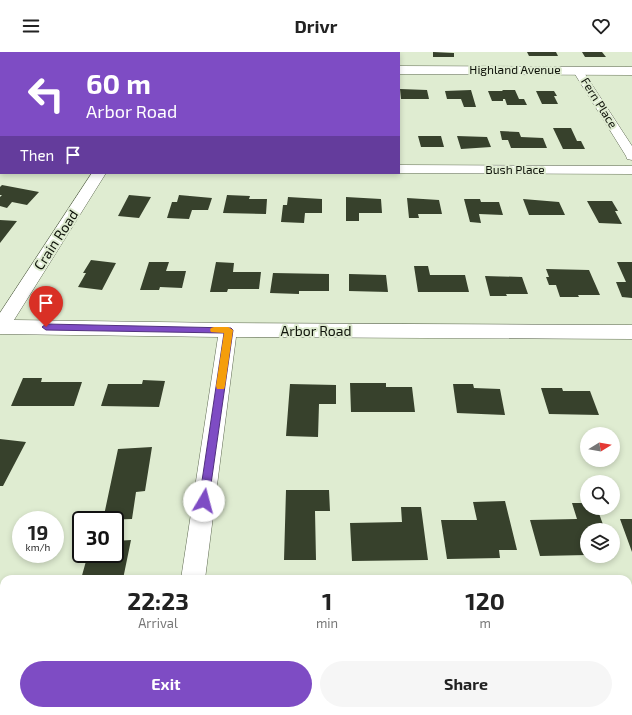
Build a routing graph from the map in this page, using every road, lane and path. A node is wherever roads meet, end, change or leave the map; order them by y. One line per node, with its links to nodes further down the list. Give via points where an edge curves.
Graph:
1 (400, 70): 2 (street, Highland Avenue)
2 (578, 71): 3 (street, Highland Avenue); 4 (street, Fern Place)
3 (632, 71)
4 (632, 156)
5 (400, 169): 6 (street, Bush Place)
6 (632, 170)
7 (98, 174): 8 (street, Crain Road)
8 (0, 327): 9 (street, Arbor Road)
9 (228, 330): 10 (street, Arbor Road); 11 (street)
10 (632, 332)
11 (194, 575)

